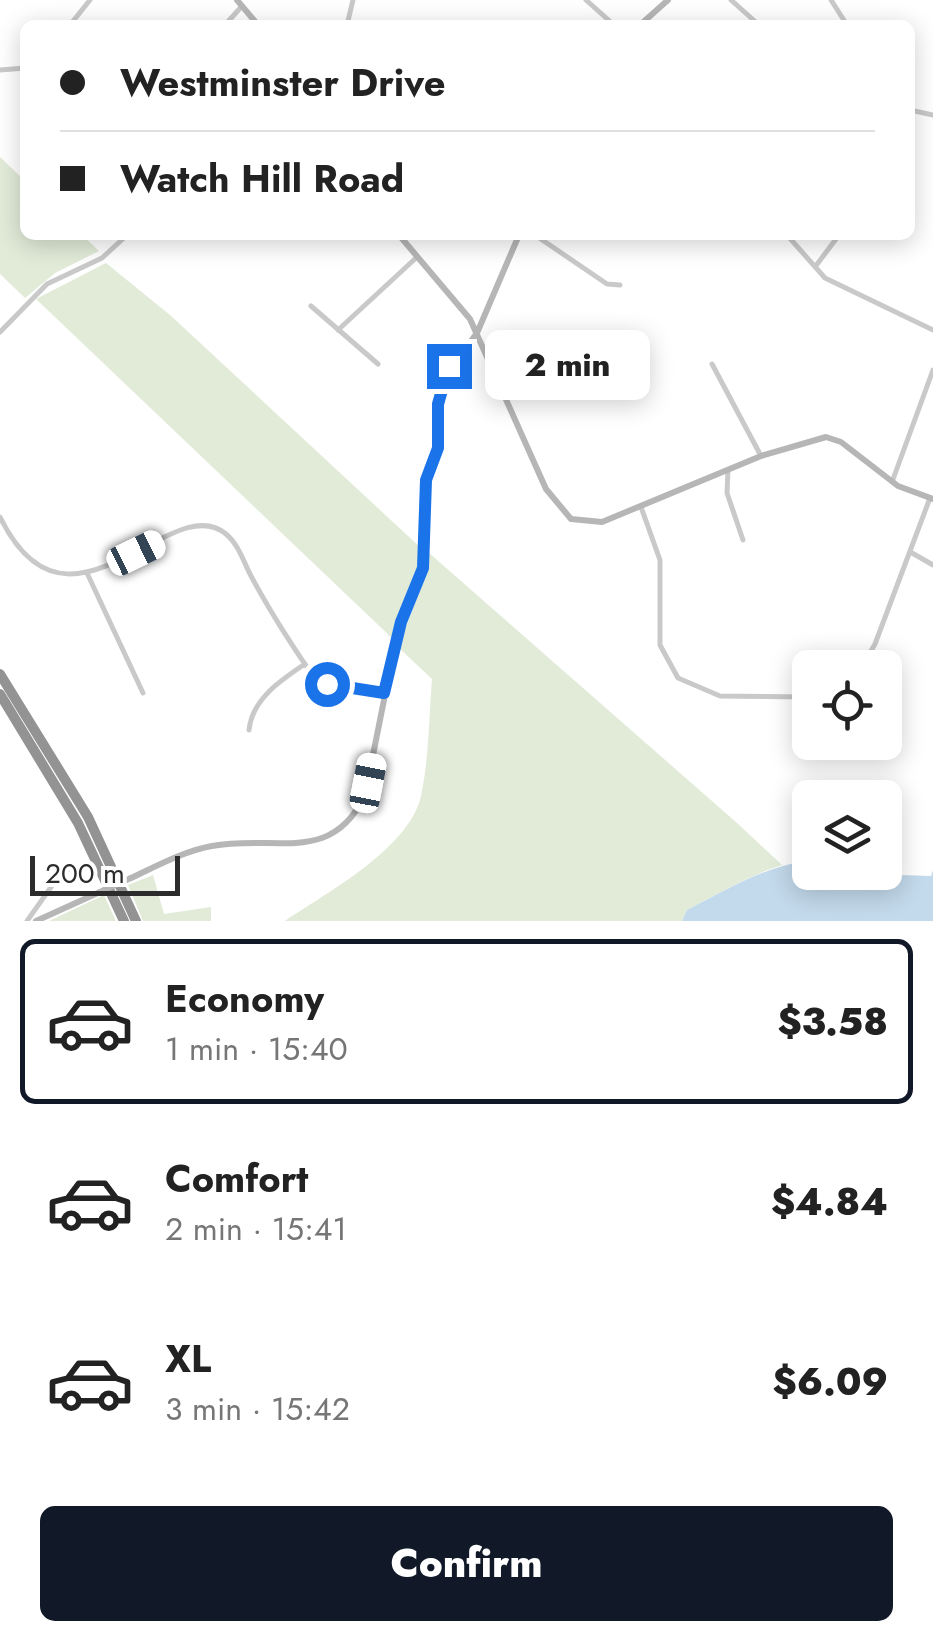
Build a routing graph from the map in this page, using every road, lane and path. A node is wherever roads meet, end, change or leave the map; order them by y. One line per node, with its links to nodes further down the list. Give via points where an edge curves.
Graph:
1 (90, 0): 5 (street)
2 (586, 0): 6 (street)
3 (668, 0): 7 (street)
4 (732, 0): 8 (street)
5 (74, 20)
6 (608, 20)
7 (646, 20)
8 (754, 20)
9 (122, 240): 21 (street, via 102,258 48,284)
10 (403, 240): 15 (street)
11 (517, 240): 22 (street)
12 (542, 240): 17 (street, via 607,284)
13 (792, 240): 16 (street)
14 (835, 240): 16 (street)
15 (417, 257): 19 (street); 22 (street)
16 (815, 266): 20 (street, via 842,288)
17 (620, 285)
18 (311, 306): 19 (street)
19 (338, 330): 23 (street)
20 (933, 330)
21 (0, 332)
22 (477, 333): 30 (street, via 560,508 587,523); 40 (street, via 442,378 438,448 426,480 423,568)
23 (378, 364)
24 (712, 364): 26 (street)
25 (933, 370): 28 (street)
26 (760, 456): 27 (street); 28 (street, via 834,438)
27 (728, 470): 30 (street); 32 (street, via 727,493)
28 (892, 482): 29 (street)
29 (931, 499): 33 (street)
30 (641, 507): 42 (street, via 660,560 660,646 678,678 720,696)
31 (0, 517): 35 (street, via 37,562)
32 (743, 540)
33 (912, 553): 34 (street); 36 (street)
34 (933, 566)
35 (87, 572): 37 (street, via 182,528 214,528 240,551); 39 (street)
36 (872, 650)
37 (305, 664): 40 (street, via 327,684); 43 (street, via 272,688)
38 (0, 674): 48 (highway, via 88,817)
39 (143, 693)
40 (384, 693): 46 (street, bridge, via 365,795 340,832 311,842 204,847)
41 (0, 694): 47 (highway, via 78,822)
42 (792, 697)
43 (249, 730)
44 (71, 868): 45 (street, via 60,873)
45 (26, 921)
46 (36, 921)
47 (124, 921)
48 (136, 921)

